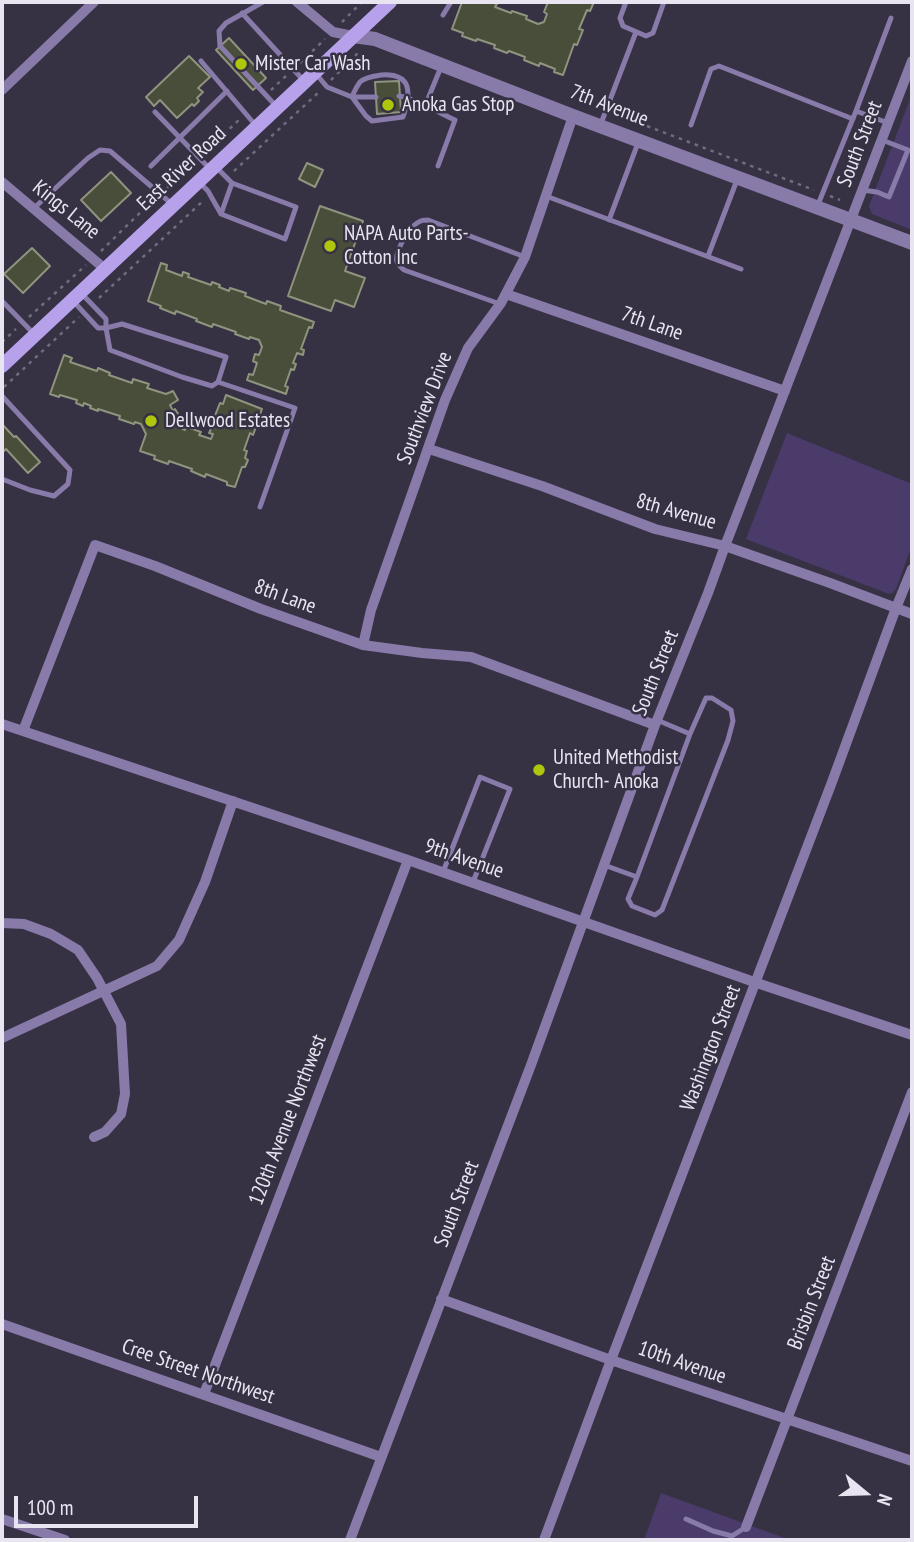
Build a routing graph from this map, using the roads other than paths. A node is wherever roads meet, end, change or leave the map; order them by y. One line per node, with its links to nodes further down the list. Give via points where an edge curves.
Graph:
1 (94, 2): 17 (street)
2 (264, 2): 8 (lane)
3 (297, 2): 12 (street, 7th Avenue, via 333,32)
4 (390, 2): 12 (main road, East River Road)
5 (451, 2): 9 (lane)
6 (626, 2): 11 (lane, via 620,18 623,26)
7 (664, 2): 11 (lane, via 653,33)
8 (242, 13): 16 (lane); 24 (lane, via 219,31 220,46)
9 (443, 15)
10 (891, 18): 25 (lane)
11 (636, 32): 31 (lane)
12 (353, 36): 15 (street, 7th Avenue, via 375,38); 16 (main road, East River Road)
13 (201, 61): 18 (lane)
14 (912, 61): 29 (street, South Street)
15 (442, 65): 23 (lane); 27 (street, 7th Avenue)
16 (310, 77): 20 (lane); 24 (main road, East River Road)
17 (2, 90)
18 (227, 91): 32 (lane); 33 (lane)
19 (400, 96): 22 (lane)
20 (352, 97): 21 (lane); 22 (lane, via 366,77 381,75 402,79); 22 (lane, via 372,121 403,117)
21 (376, 97)
22 (409, 97): 23 (lane)
23 (425, 106): 37 (lane, via 455,120)
24 (277, 108): 32 (main road, East River Road)
25 (856, 111): 28 (lane); 29 (lane)
26 (155, 113): 33 (lane)
27 (573, 116): 31 (street, 7th Avenue); 44 (street, Southview Drive)
28 (853, 119): 30 (lane, via 719,66 711,69); 45 (lane)
29 (888, 122): 35 (street, South Street)
30 (691, 125)
31 (600, 126): 34 (street, 7th Avenue)
32 (257, 127): 38 (main road, East River Road)
33 (180, 138): 36 (lane); 38 (lane)
34 (639, 140): 39 (street, 7th Avenue); 50 (lane)
35 (882, 140): 43 (street, South Street); 43 (lane, via 908,150 889,197)
36 (151, 166)
37 (438, 166)
38 (213, 168): 40 (main road, East River Road); 42 (lane)
39 (738, 177): 45 (street, 7th Avenue); 52 (lane)
40 (199, 181): 46 (main road, East River Road); 48 (lane)
41 (2, 182): 47 (street, Kings Lane)
42 (232, 183): 48 (lane); 48 (lane, via 296,206 285,239)
43 (862, 190): 49 (street, South Street)
44 (546, 196): 50 (lane); 53 (street, Southview Drive)
45 (819, 200): 49 (street, 7th Avenue)
46 (173, 205): 47 (lane, via 110,151 100,150); 54 (main road, East River Road)
47 (32, 209): 54 (street, Kings Lane)
48 (222, 214)
49 (850, 219): 51 (street, 7th Avenue); 63 (street, South Street)
50 (609, 220): 52 (lane)
51 (912, 243)
52 (708, 256): 55 (lane)
53 (525, 257): 57 (street, Southview Drive); 57 (lane, via 428,220 417,223 397,251 398,265 404,271)
54 (105, 269): 56 (main road, East River Road)
55 (741, 269)
56 (76, 296): 59 (lane, via 98,328); 59 (lane, via 92,304 106,319); 60 (main road, East River Road)
57 (503, 299): 63 (street, 7th Lane); 65 (street, Southview Drive, via 468,348)
58 (2, 301): 60 (lane)
59 (106, 328): 62 (lane, via 110,350 212,386); 62 (lane, via 122,324 226,357)
60 (35, 335): 61 (main road, East River Road)
61 (2, 366)
62 (218, 382): 67 (lane, via 295,408)
63 (785, 391): 68 (street, South Street)
64 (2, 396): 66 (lane, via 70,470 68,484 54,496)
65 (429, 449): 68 (street, 8th Avenue, via 656,529); 72 (street, Southview Drive, via 371,610)
66 (2, 480)
67 (260, 507)
68 (725, 545): 70 (street, 8th Avenue); 73 (street, South Street)
69 (912, 569): 70 (street, Washington Street)
70 (896, 608): 71 (street, 8th Avenue); 85 (street, Washington Street)
71 (912, 614)
72 (363, 645): 73 (street, 8th Lane, via 471,657); 75 (street, 8th Lane, via 95,545)
73 (656, 723): 76 (lane); 79 (street, South Street)
74 (2, 724): 75 (street, 9th Avenue)
75 (23, 731): 77 (street, 9th Avenue)
76 (690, 734): 81 (lane); 81 (lane, via 706,698 731,710 728,740 662,910 655,915 632,906 628,899)
77 (233, 800): 78 (street, 9th Avenue); 86 (street, via 179,940 157,966)
78 (408, 860): 80 (street, 9th Avenue); 94 (street, 120th Avenue Northwest)
79 (604, 865): 81 (lane); 83 (street, South Street)
80 (443, 872): 82 (street, 9th Avenue); 82 (lane, via 480,777 510,789)
81 (636, 877)
82 (472, 882): 83 (street, 9th Avenue)
83 (583, 921): 85 (street, 9th Avenue); 91 (street, South Street)
84 (2, 923): 86 (street, via 24,924 78,950)
85 (757, 983): 87 (street, 9th Avenue); 93 (street, Washington Street)
86 (104, 990): 88 (street); 90 (street, via 121,1024 125,1094 121,1114)
87 (912, 1035)
88 (2, 1038)
89 (912, 1092): 95 (street, Brisbin Street)
90 (94, 1138)
91 (441, 1299): 93 (street, 10th Avenue); 96 (street, South Street)
92 (2, 1324): 94 (street, Cree Street Northwest)
93 (611, 1360): 95 (street, 10th Avenue); 103 (street, Washington Street)
94 (204, 1394): 96 (street, Cree Street Northwest)
95 (788, 1419): 97 (street, 10th Avenue); 100 (street, Brisbin Street)
96 (381, 1457): 102 (street, South Street)
97 (912, 1461)
98 (2, 1519): 101 (street)
99 (686, 1519): 100 (lane, via 732,1536)
100 (746, 1527)
101 (65, 1540)
102 (350, 1540)
103 (544, 1540)

